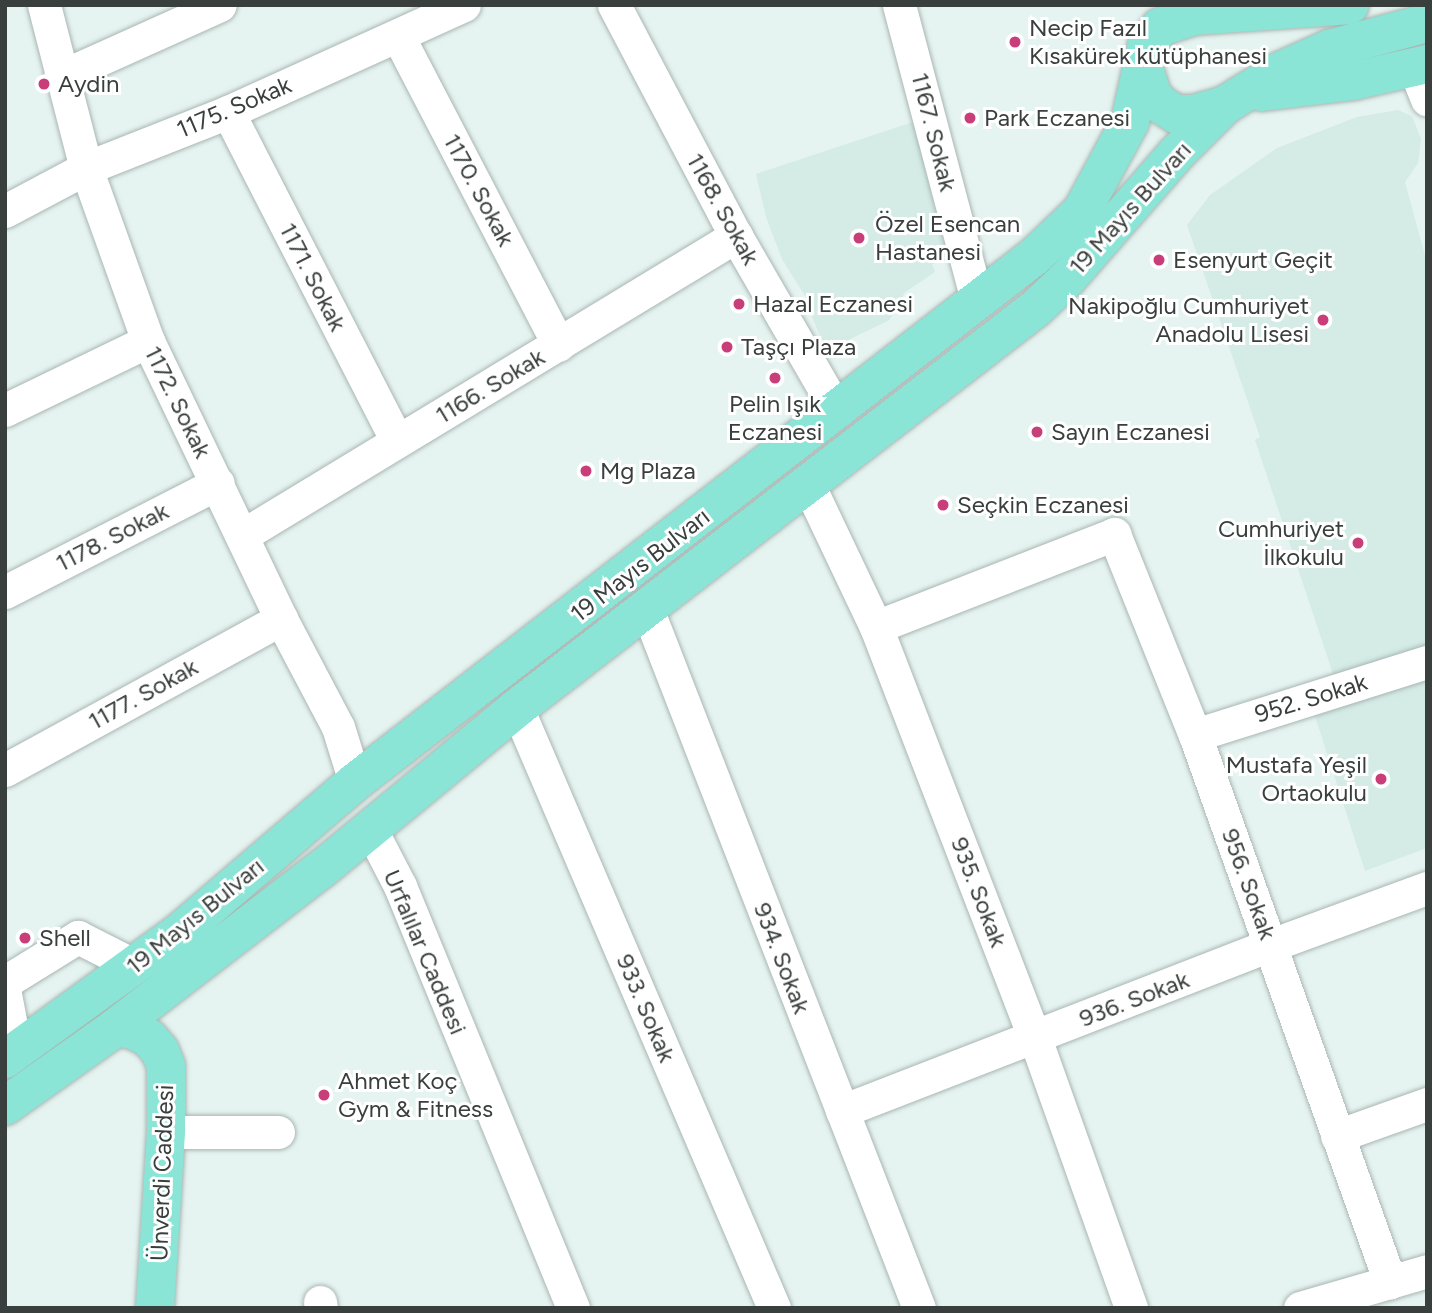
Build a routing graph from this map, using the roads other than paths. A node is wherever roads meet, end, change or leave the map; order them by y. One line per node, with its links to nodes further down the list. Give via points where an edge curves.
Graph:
1 (44, 5): 12 (street, 1172. Sokak)
2 (220, 5): 12 (street)
3 (464, 5): 10 (street, 1175. Sokak)
4 (614, 5): 18 (street, 1168. Sokak)
5 (900, 5): 19 (street, 1167. Sokak)
6 (1350, 5): 7 (main road)
7 (1281, 8): 8 (main road)
8 (1169, 16): 11 (main road, 19 Mayıs Bulvarı, via 1147,45)
9 (1427, 23): 14 (main road, 19 Mayıs Bulvarı, via 1329,49 1280,71)
10 (398, 36): 15 (street, 1175. Sokak); 21 (street, 1170. Sokak)
11 (1144, 69): 14 (main road, via 1153,97 1175,114 1202,113); 19 (main road, 19 Mayıs Bulvarı, via 1130,122 1082,211)
12 (61, 77): 16 (street, 1172. Sokak)
13 (1422, 77): 14 (main road, via 1353,81)
14 (1234, 100): 26 (main road, 19 Mayıs Bulvarı, via 1176,154 1035,309)
15 (228, 111): 16 (street, 1175. Sokak); 24 (street, 1171. Sokak)
16 (86, 168): 17 (street, 1175. Sokak); 20 (street, 1172. Sokak)
17 (5, 211)
18 (736, 236): 21 (street, 1166. Sokak); 23 (street, 1168. Sokak)
19 (977, 301): 23 (main road, 19 Mayıs Bulvarı)
20 (148, 341): 22 (street); 25 (street, 1172. Sokak)
21 (559, 345): 24 (street, 1166. Sokak)
22 (5, 410)
23 (837, 411): 36 (main road, 19 Mayıs Bulvarı)
24 (397, 442): 27 (street, 1166. Sokak)
25 (218, 483): 27 (street, 1172. Sokak); 28 (street, 1178. Sokak)
26 (808, 484): 29 (main road, 19 Mayıs Bulvarı); 31 (street, 935. Sokak)
27 (243, 535): 30 (street, 1172. Sokak)
28 (5, 592)
29 (647, 609): 33 (main road, 19 Mayıs Bulvarı); 48 (street, 934. Sokak)
30 (281, 619): 35 (street, 1177. Sokak); 36 (street, 1172. Sokak, via 338,727)
31 (876, 627): 34 (street, 956. Sokak, via 1114,534); 44 (street, 935. Sokak)
32 (1427, 662): 34 (street, 952. Sokak)
33 (517, 708): 37 (main road, 19 Mayıs Bulvarı); 56 (street, 933. Sokak)
34 (1195, 735): 39 (street, 956. Sokak)
35 (5, 770)
36 (355, 782): 37 (main road); 40 (main road, 19 Mayıs Bulvarı)
37 (371, 830): 43 (main road, 19 Mayıs Bulvarı); 55 (street, Urfalılar Caddesi, via 401,886)
38 (1427, 888): 39 (street, 936. Sokak)
39 (1271, 945): 44 (street, 936. Sokak); 51 (street, 956. Sokak)
40 (135, 967): 41 (street, via 78,937); 45 (main road, 19 Mayıs Bulvarı)
41 (5, 982)
42 (5, 994): 45 (street)
43 (115, 1028): 47 (main road, 19 Mayıs Bulvarı); 49 (main road, Ünverdi Caddesi, via 131,1029 149,1038 160,1051 166,1066)
44 (1035, 1038): 48 (street, 936. Sokak); 58 (street, 935. Sokak)
45 (10, 1055)
46 (1427, 1104): 51 (street)
47 (5, 1107)
48 (842, 1111): 57 (street, 934. Sokak)
49 (166, 1132): 50 (street); 54 (main road, Ünverdi Caddesi)
50 (278, 1132)
51 (1337, 1136): 53 (street, 956. Sokak)
52 (1427, 1271): 53 (street)
53 (1390, 1282): 59 (street)
54 (155, 1308)
55 (573, 1308)
56 (774, 1308)
57 (919, 1308)
58 (1132, 1308)
59 (1300, 1308)

